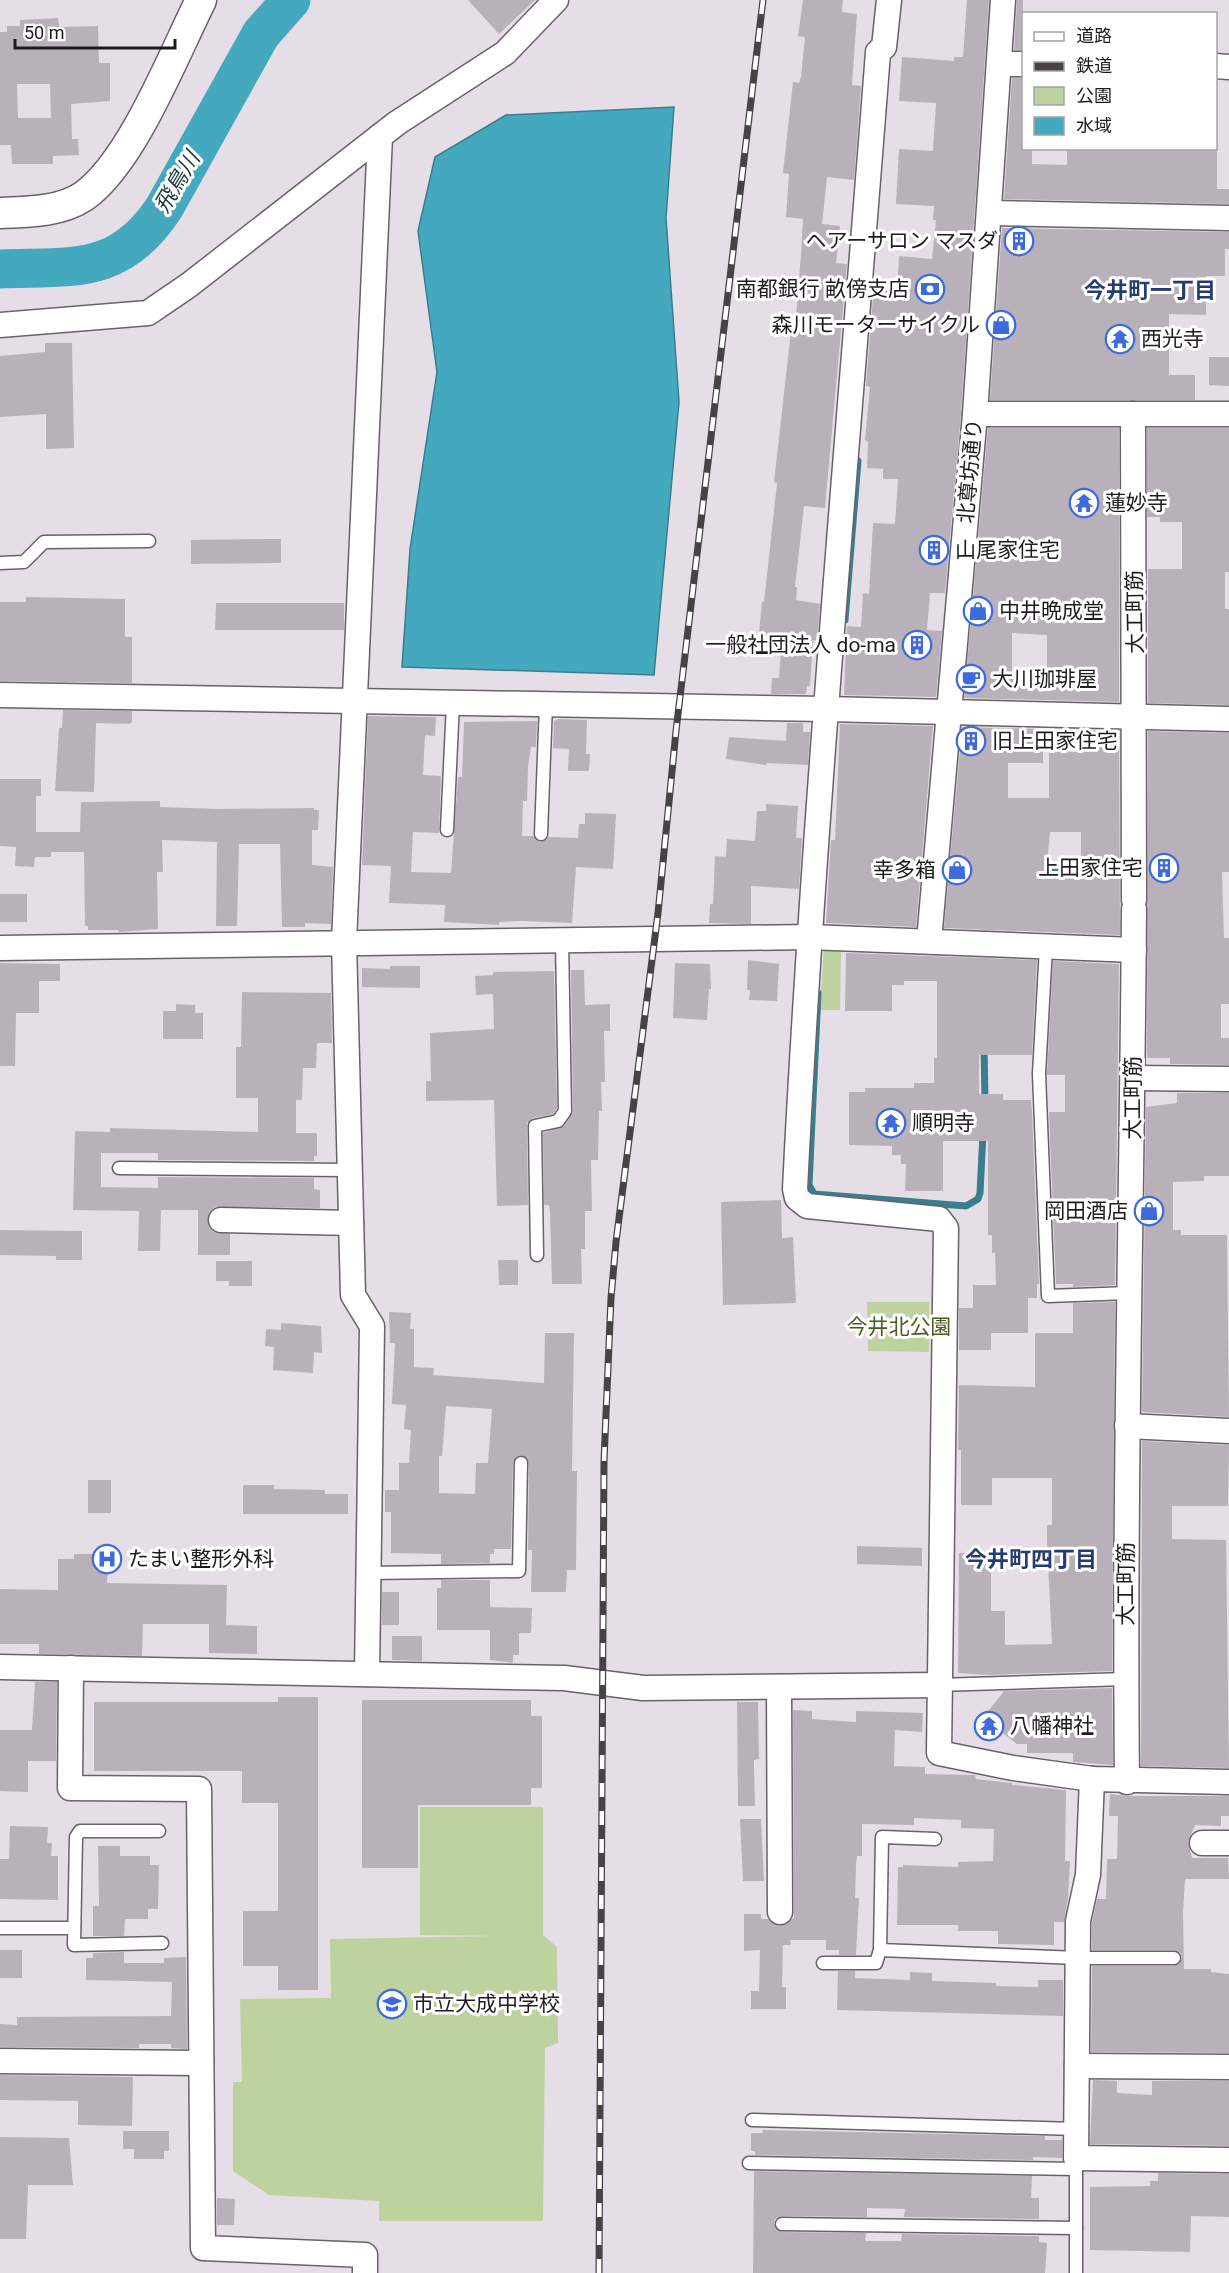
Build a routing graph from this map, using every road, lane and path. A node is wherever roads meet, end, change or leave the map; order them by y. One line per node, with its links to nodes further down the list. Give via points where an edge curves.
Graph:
1 (201, 0): 7 (street, via 132,139 105,177 84,196 62,207)
2 (556, 0): 6 (street, via 505,53)
3 (889, 0): 20 (street, via 884,47 878,52)
4 (1003, 0): 5 (street, 北尊坊通り)
5 (1012, 64): 8 (street, 北尊坊通り)
6 (380, 136): 10 (street, via 148,313); 17 (street)
7 (0, 213)
8 (990, 213): 9 (street); 11 (street, 北尊坊通り)
9 (1229, 218)
10 (3, 325)
11 (975, 414): 12 (street); 21 (street, 北尊坊通り)
12 (1133, 414): 13 (street); 22 (street, 大工町筋)
13 (1229, 414)
14 (149, 541): 15 (lane, via 44,542 24,562)
15 (0, 563)
16 (0, 695): 17 (street)
17 (354, 701): 18 (street); 29 (street)
18 (453, 703): 19 (street); 24 (lane)
19 (546, 704): 20 (street); 25 (lane)
20 (826, 709): 21 (street); 26 (street)
21 (950, 713): 22 (street); 28 (street, 北尊坊通り)
22 (1136, 718): 23 (street); 32 (street, 大工町筋)
23 (1229, 719)
24 (447, 830)
25 (541, 834)
26 (809, 938): 27 (street); 28 (street); 49 (street, via 797,1198 807,1206 939,1219 946,1228)
27 (562, 940): 29 (street); 39 (lane, via 565,1111 558,1120 535,1126)
28 (928, 941): 30 (street)
29 (344, 942): 31 (street); 36 (street)
30 (1046, 947): 32 (street); 40 (lane, via 1039,1074 1048,1296)
31 (0, 948)
32 (1134, 950): 33 (street, 大工町筋)
33 (1133, 1078): 34 (street); 40 (street, 大工町筋)
34 (1229, 1079)
35 (119, 1168): 36 (lane)
36 (350, 1170): 38 (street)
37 (221, 1220): 38 (street)
38 (351, 1223): 44 (street, via 353,1294 372,1326)
39 (537, 1254)
40 (1129, 1293): 41 (street, 大工町筋)
41 (1127, 1425): 42 (street); 48 (street, 大工町筋)
42 (1229, 1431)
43 (521, 1464): 44 (lane, via 519,1571)
44 (369, 1573): 47 (street)
45 (0, 1667): 46 (street)
46 (71, 1668): 47 (street); 67 (street, via 70,1788 199,1789)
47 (367, 1674): 50 (street, via 564,1678 643,1688)
48 (1126, 1679): 49 (lane); 52 (street, 大工町筋)
49 (939, 1685): 50 (street); 51 (street, via 939,1754)
50 (779, 1687): 58 (street)
51 (1092, 1779): 52 (street); 63 (street, via 1088,1875 1078,1921)
52 (1127, 1782): 53 (street)
53 (1229, 1782)
54 (159, 1831): 60 (lane, via 81,1831 75,1837)
55 (935, 1839): 62 (lane, via 882,1837)
56 (1202, 1843): 57 (street)
57 (1229, 1843)
58 (780, 1912)
59 (0, 1928): 60 (lane)
60 (74, 1928): 61 (lane, via 74,1945)
61 (162, 1943)
62 (880, 1950): 63 (lane); 65 (lane, via 876,1963)
63 (1078, 1958): 64 (lane); 68 (street)
64 (1174, 1958)
65 (823, 1963)
66 (0, 2061): 67 (street)
67 (201, 2063): 77 (street, via 203,2248 365,2255)
68 (1077, 2066): 69 (street); 71 (street)
69 (1229, 2067)
70 (752, 2120): 71 (lane)
71 (1076, 2129): 74 (street)
72 (1229, 2160): 74 (street)
73 (749, 2163): 74 (lane)
74 (1076, 2164): 76 (lane)
75 (782, 2224): 76 (lane)
76 (1076, 2228): 78 (lane)
77 (365, 2273)
78 (1076, 2273)

